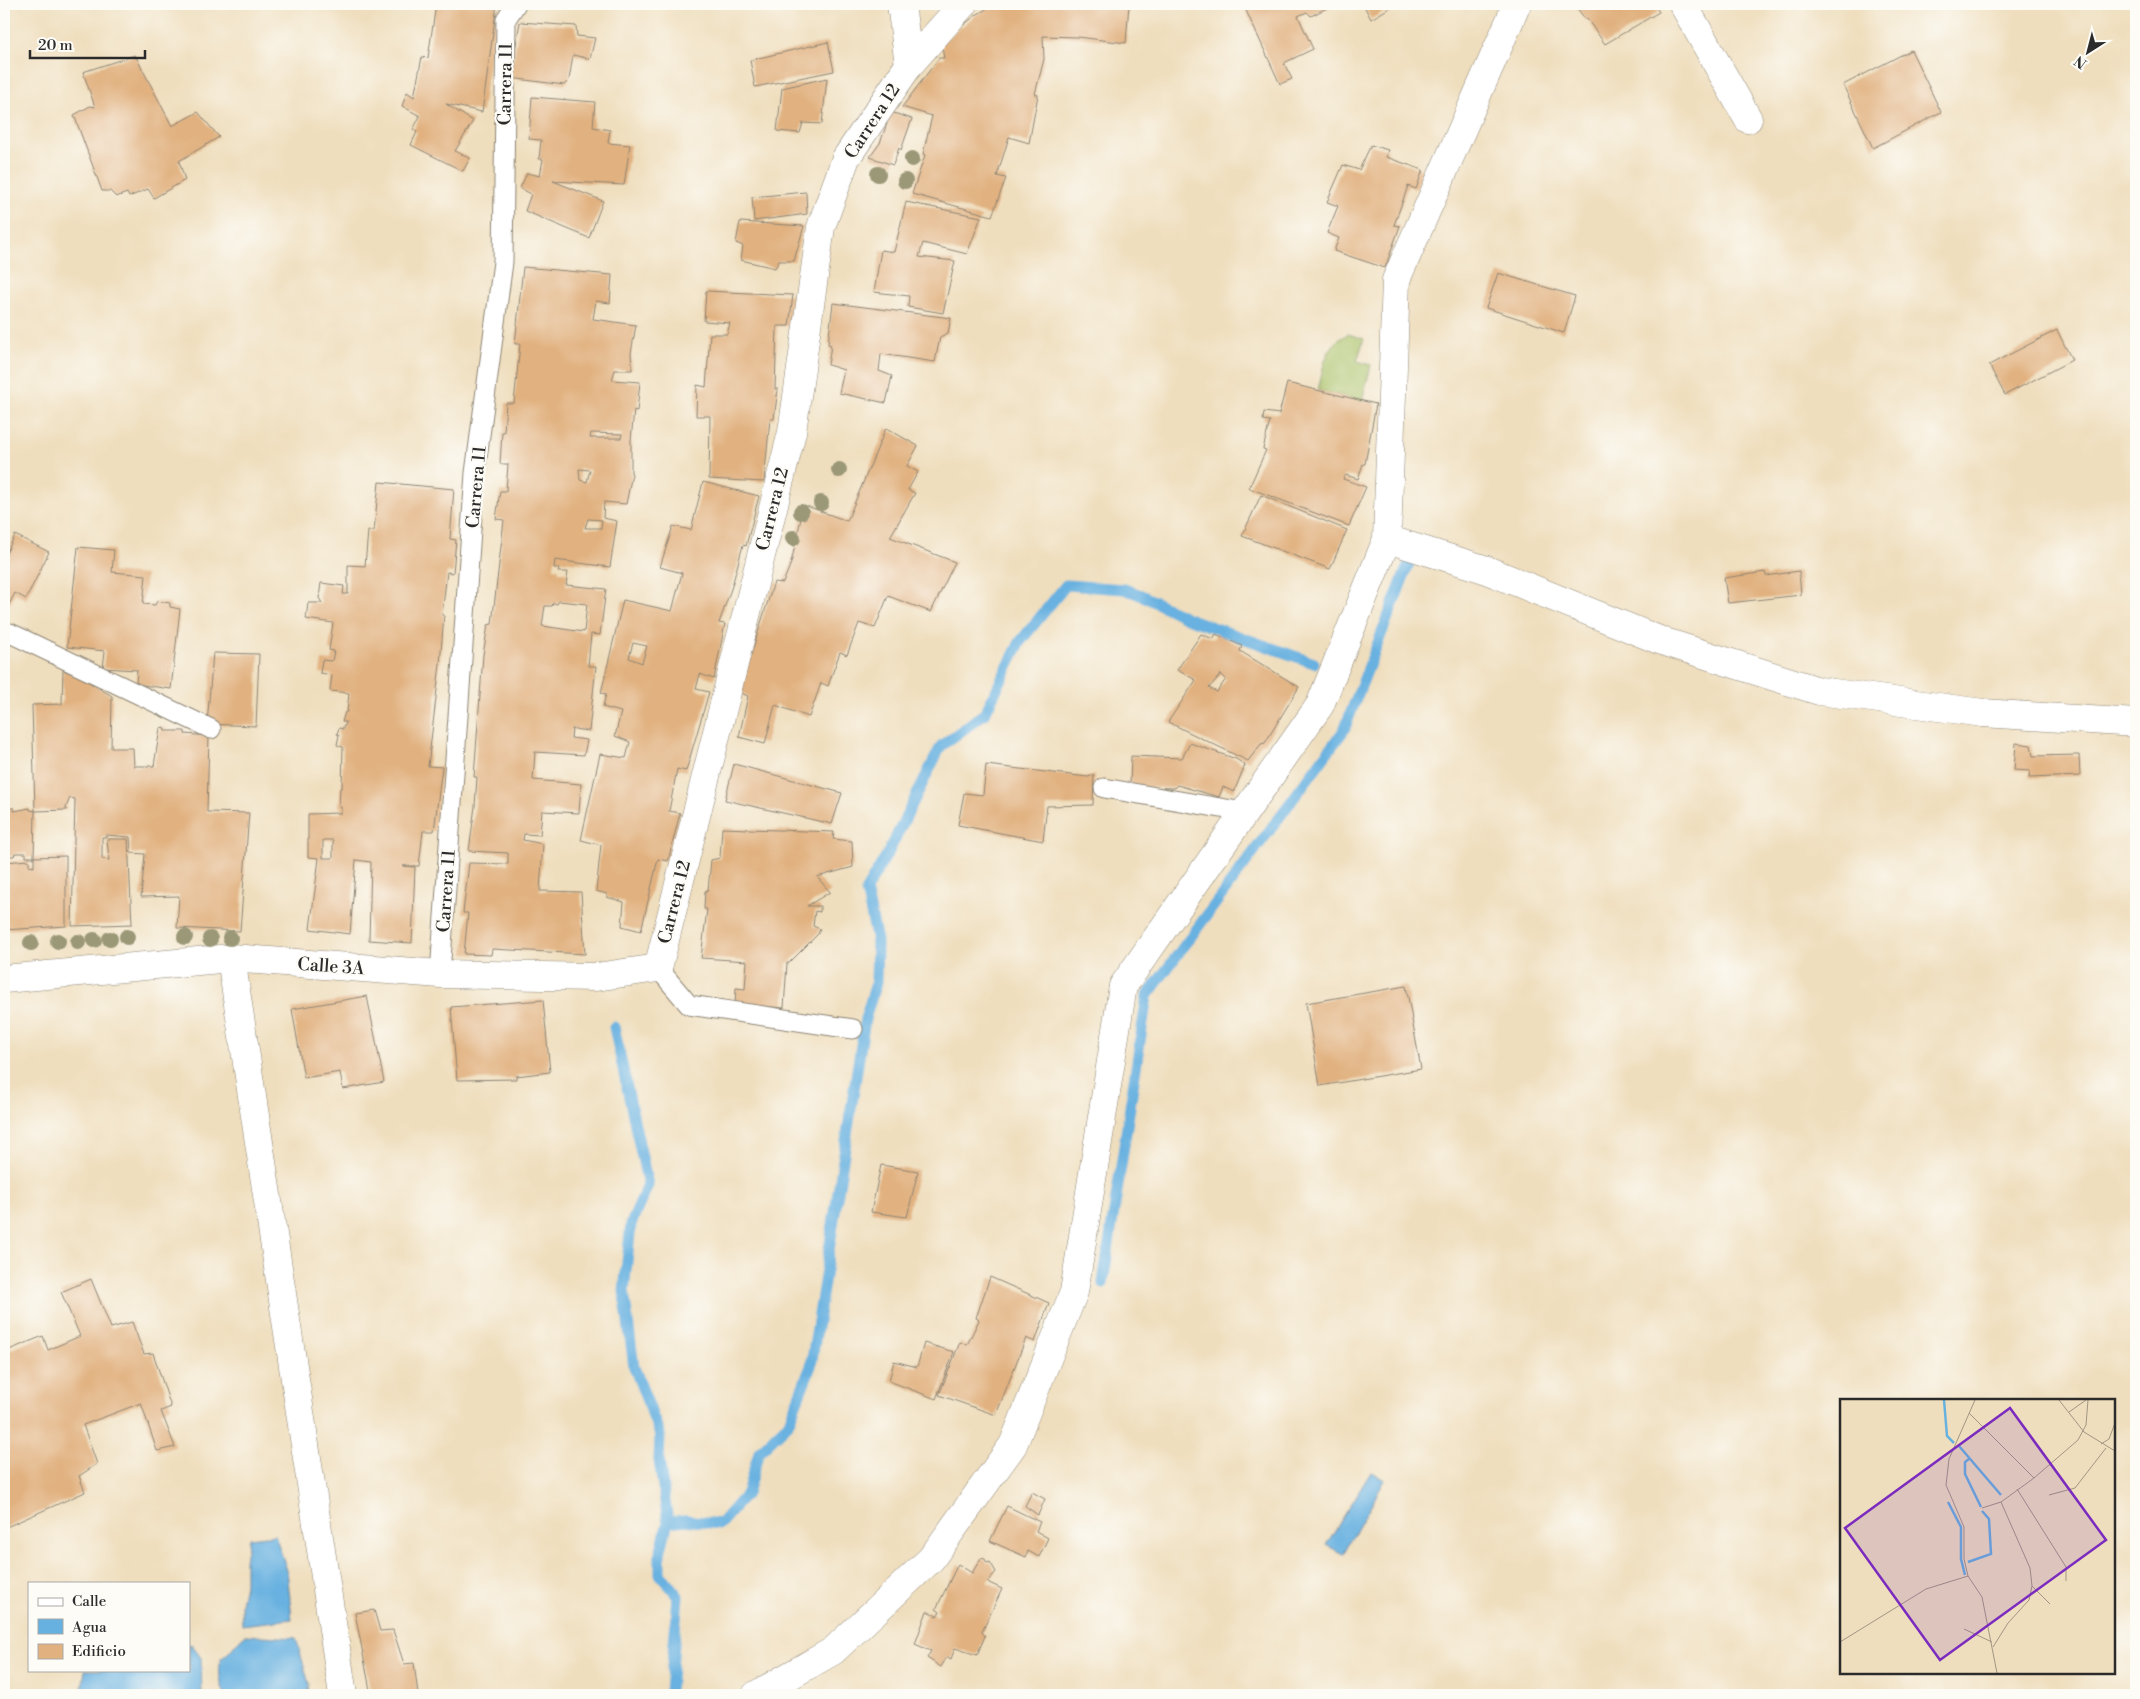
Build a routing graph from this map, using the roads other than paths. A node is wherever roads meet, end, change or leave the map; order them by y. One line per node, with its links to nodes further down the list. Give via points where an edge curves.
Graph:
1 (516, 4): 16 (lane, Carrera 11, via 506,19 503,262 475,473)
2 (901, 4): 6 (street)
3 (963, 4): 6 (street, Carrera 12)
4 (1516, 4): 8 (street, via 1396,280)
5 (1683, 4): 7 (street)
6 (910, 65): 15 (street, Carrera 12, via 846,158 821,227 792,432)
7 (1748, 119)
8 (1386, 539): 10 (street, via 1484,569 1659,640 1819,691 1983,713); 13 (street, via 1320,705)
9 (4, 632): 11 (lane)
10 (2136, 724)
11 (211, 730)
12 (1104, 788): 13 (lane)
13 (1244, 812): 20 (street, via 1123,986 1074,1292 1013,1444 931,1559 833,1651)
14 (232, 958): 16 (street, Calle 3A); 17 (street, Calle 3A); 19 (street)
15 (658, 968): 16 (street, Calle 3A, via 596,978); 18 (lane, via 690,1005)
16 (440, 974)
17 (4, 979)
18 (853, 1029)
19 (343, 1695)
20 (756, 1695)

